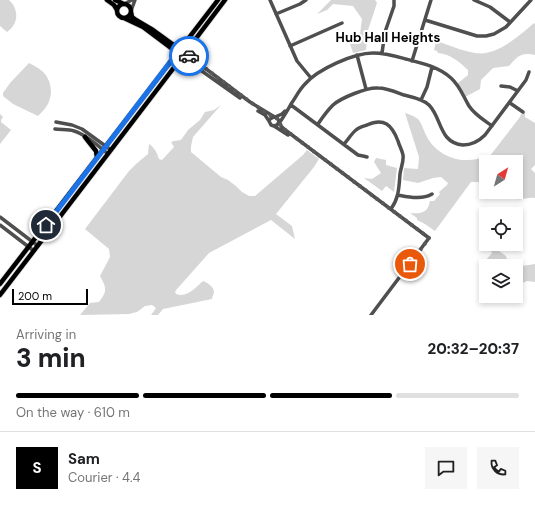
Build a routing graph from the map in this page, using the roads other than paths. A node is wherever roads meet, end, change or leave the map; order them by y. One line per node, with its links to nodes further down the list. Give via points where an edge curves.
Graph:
1 (107, 0): 14 (main road)
2 (115, 0): 13 (main road)
3 (132, 0): 13 (street)
4 (135, 0): 15 (street)
5 (218, 0): 22 (main road)
6 (225, 0): 24 (main road)
7 (270, 0): 16 (street)
8 (306, 0): 16 (street)
9 (394, 0): 23 (street)
10 (431, 0): 18 (street)
11 (474, 0): 19 (street, via 490,7)
12 (531, 0): 19 (street)
13 (124, 4): 14 (main road); 15 (main road, via 129,6)
14 (117, 10): 17 (main road, via 119,16)
15 (131, 11): 17 (main road, via 128,17); 22 (main road, via 132,17 149,26)
16 (276, 14): 21 (street)
17 (124, 18): 22 (main road, via 143,27)
18 (425, 20): 19 (street, via 482,37 500,32); 26 (street)
19 (510, 22)
20 (342, 23): 21 (street)
21 (290, 46): 29 (street, via 297,61)
22 (178, 51): 24 (main road); 49 (main road)
23 (382, 53): 25 (street); 26 (street)
24 (184, 55): 38 (street); 39 (street, via 214,80 264,114); 50 (main road)
25 (357, 55): 29 (street, via 326,68); 31 (street)
26 (412, 61): 27 (street)
27 (432, 67): 33 (street); 44 (street, via 453,80 473,111)
28 (529, 72): 32 (street)
29 (311, 78): 35 (street)
30 (501, 86): 32 (street)
31 (366, 89): 33 (street, via 382,88); 42 (street, via 336,102)
32 (518, 91): 34 (street)
33 (421, 100): 44 (street, via 432,109 448,138 460,144 480,140)
34 (510, 102): 37 (street); 44 (street)
35 (291, 105): 36 (street); 42 (street)
36 (288, 109): 38 (street); 41 (street)
37 (523, 112)
38 (274, 117): 39 (street); 41 (street)
39 (269, 121): 43 (street)
40 (56, 122): 49 (street, via 82,129)
41 (279, 122): 43 (street); 47 (street)
42 (318, 124): 48 (street)
43 (274, 126): 47 (street)
44 (492, 126)
45 (55, 129): 46 (street, via 73,131)
46 (86, 137): 49 (street); 52 (main road, via 96,151)
47 (301, 142): 55 (street)
48 (344, 144): 51 (street, via 358,155); 54 (street, via 356,130 372,123 389,125 403,156)
49 (104, 148): 50 (street); 52 (main road)
50 (109, 152): 59 (main road)
51 (367, 157)
52 (97, 158): 58 (main road)
53 (432, 194): 54 (street, via 420,198)
54 (398, 195): 55 (street)
55 (391, 209): 64 (street, via 429,238)
56 (0, 217): 58 (street)
57 (0, 225): 60 (street)
58 (33, 242): 59 (street); 60 (main road)
59 (38, 246): 61 (main road)
60 (29, 247): 61 (street); 62 (main road)
61 (34, 251): 63 (main road)
62 (0, 284)
63 (0, 295)
64 (371, 315)

